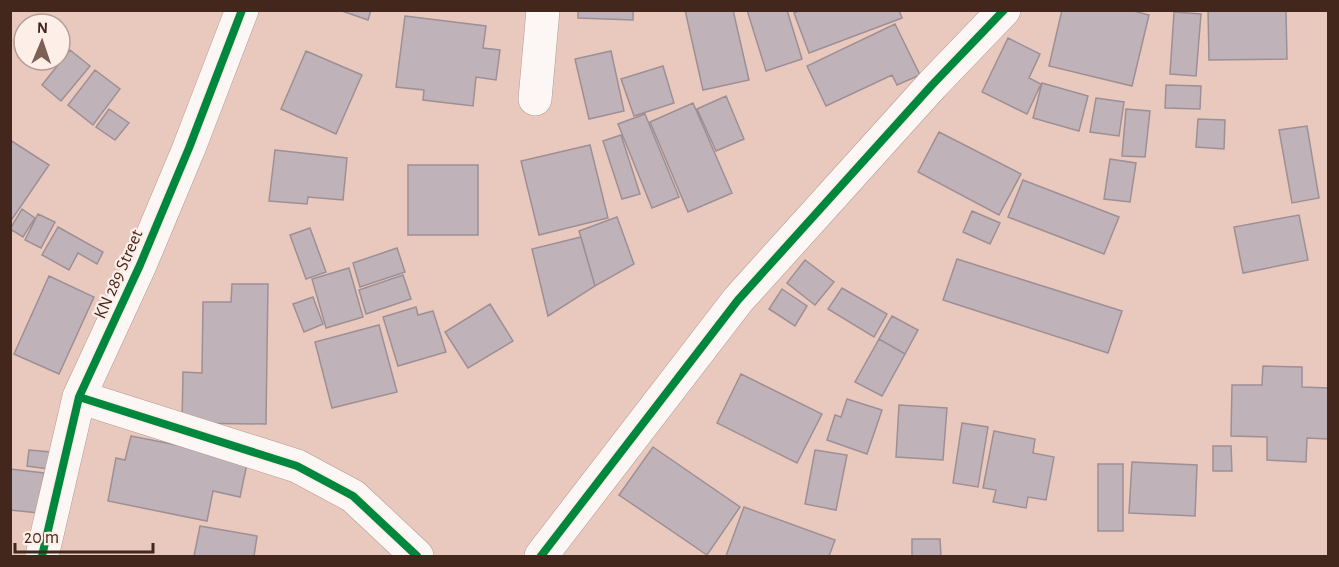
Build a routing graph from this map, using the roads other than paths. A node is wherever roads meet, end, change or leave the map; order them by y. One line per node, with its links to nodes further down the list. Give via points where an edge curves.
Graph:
1 (242, 10): 5 (street, KN 289 Street, via 189,148)
2 (543, 10): 4 (street)
3 (1004, 10): 8 (street, via 738,300)
4 (535, 99)
5 (79, 397): 6 (street, KN 289 Street); 7 (street, via 297,466 353,496)
6 (42, 556)
7 (417, 556)
8 (541, 556)

